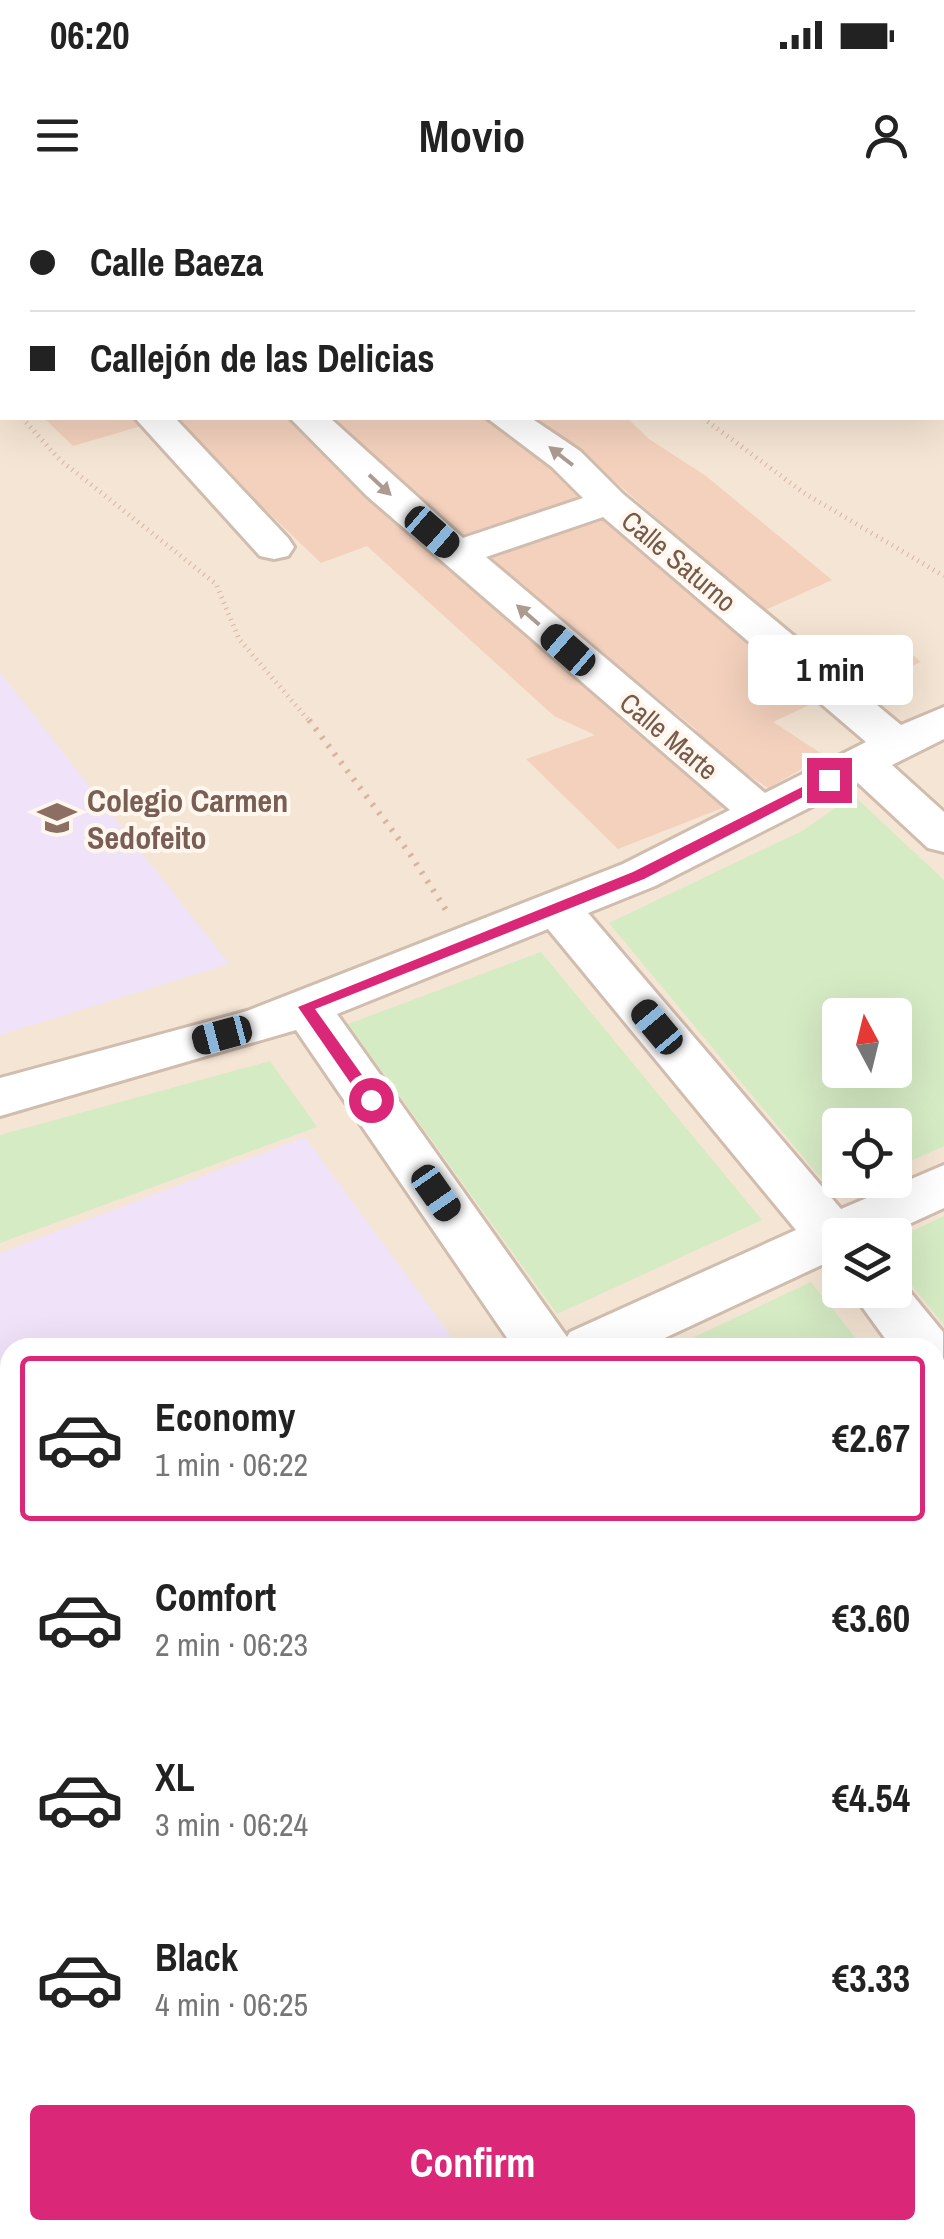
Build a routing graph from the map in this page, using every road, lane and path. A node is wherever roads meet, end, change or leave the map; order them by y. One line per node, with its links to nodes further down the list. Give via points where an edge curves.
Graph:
1 (24, 420): 15 (path, via 60,460 216,584 239,639 290,695)
2 (156, 420): 7 (street)
3 (311, 420): 8 (street, Calle Marte, one-way to 8)
4 (509, 420): 6 (street, Calle Saturno, one-way to 4, via 566,459)
5 (707, 420): 9 (path, via 804,493)
6 (609, 502): 8 (street); 11 (street, Calle Saturno)
7 (274, 547)
8 (457, 553): 12 (street, Calle Marte, one-way to 8)
9 (944, 576)
10 (944, 722): 11 (street)
11 (880, 754): 12 (street); 13 (street, Calle Saturno)
12 (762, 814): 14 (street)
13 (944, 837)
14 (556, 908): 15 (street); 20 (street)
15 (473, 941): 16 (street)
16 (306, 1007): 17 (street); 23 (street)
17 (0, 1097)
18 (944, 1185): 19 (street)
19 (879, 1218)
20 (822, 1223)
21 (822, 1246): 24 (street)
22 (892, 1308): 25 (street)
23 (539, 1338)
24 (611, 1338)
25 (916, 1338)

